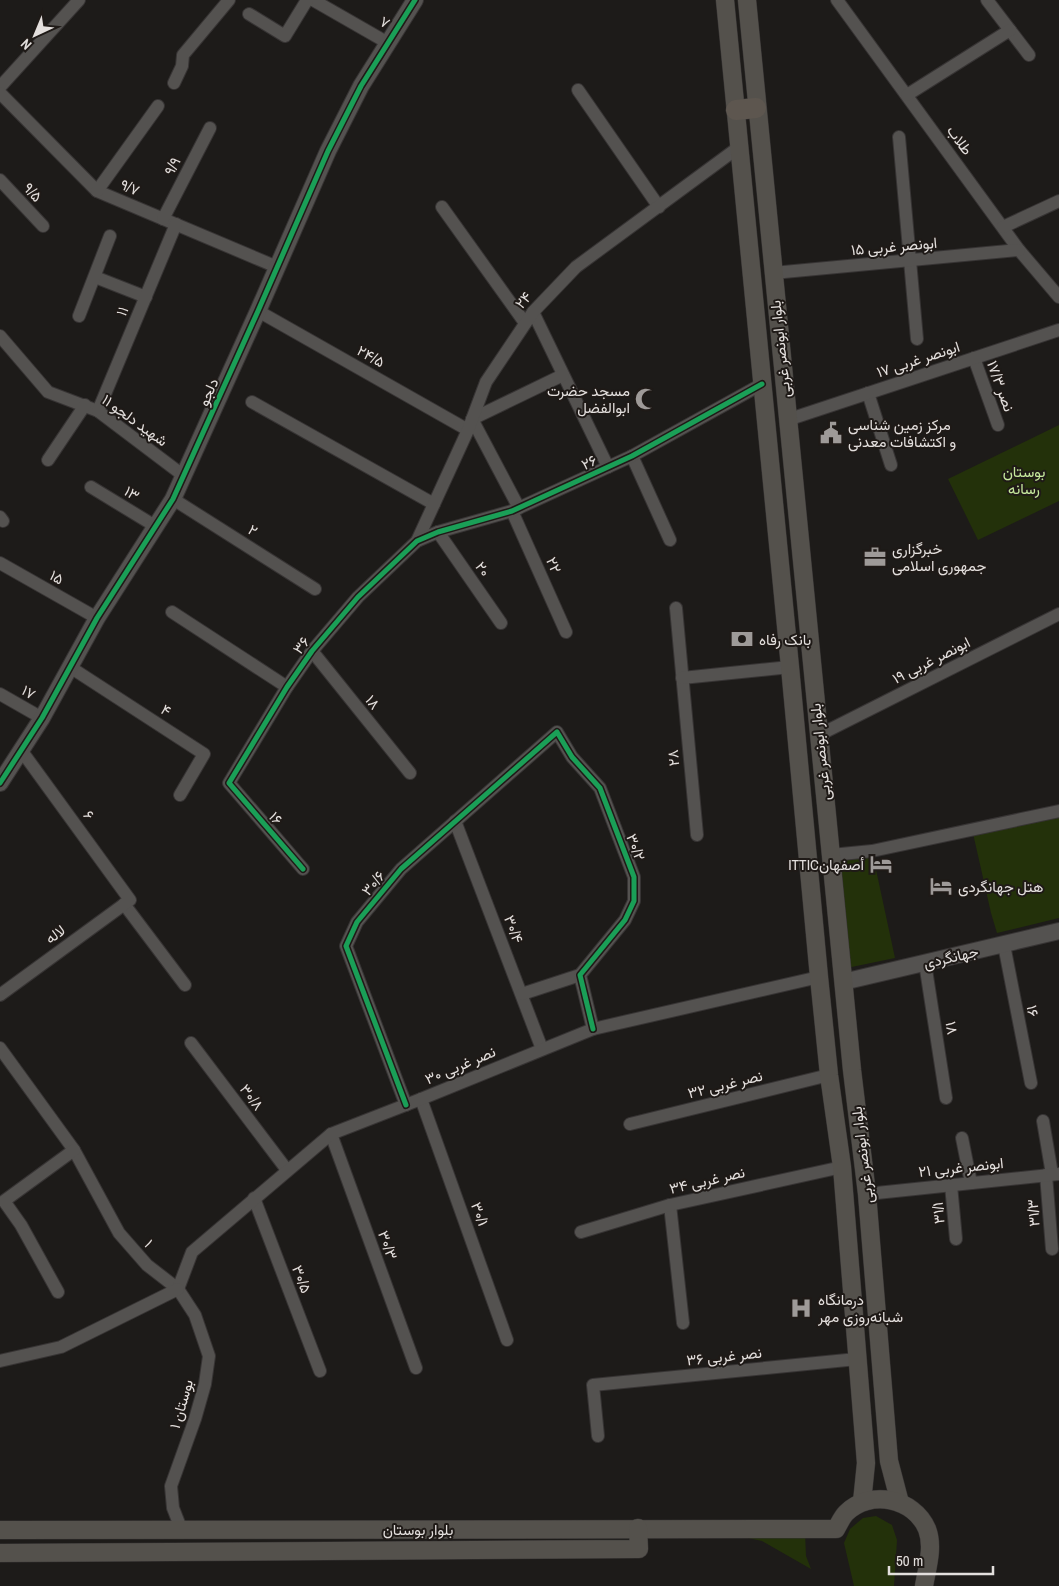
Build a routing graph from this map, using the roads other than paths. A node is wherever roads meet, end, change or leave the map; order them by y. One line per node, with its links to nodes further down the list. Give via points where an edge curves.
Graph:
1 (79, 0): 15 (street)
2 (229, 0): 14 (street, via 183,55)
3 (307, 0): 10 (street, via 285,36)
4 (313, 0): 12 (street, ۷)
5 (415, 0): 12 (street, دلجو)
6 (725, 0): 21 (main road, بلوار ابونصر غربی)
7 (747, 0): 20 (main road, بلوار ابونصر غربی)
8 (837, 0): 18 (street, طلاب)
9 (987, 0): 11 (street)
10 (249, 14)
11 (1010, 30): 13 (street); 18 (street)
12 (388, 43): 37 (street, دلجو, via 361,86 328,151)
13 (1028, 55)
14 (174, 83)
15 (0, 87)
16 (578, 90): 28 (street)
17 (0, 93): 26 (street, ۹/۷)
18 (906, 95): 33 (street, طلاب)
19 (158, 106): 26 (street)
20 (756, 108): 21 (main road); 38 (main road, بلوار ابونصر غربی)
21 (736, 110): 24 (main road, بلوار ابونصر غربی)
22 (210, 128): 30 (street, ۹/۹)
23 (899, 137): 36 (street)
24 (739, 147): 28 (street, ۲۴); 51 (main road, بلوار ابونصر غربی)
25 (0, 180): 32 (street, ۹/۵)
26 (97, 191): 30 (street, ۹/۷)
27 (1059, 200): 33 (street)
28 (659, 206): 43 (street, ۲۴, via 576,267)
29 (442, 207): 45 (street)
30 (164, 219): 31 (street, ۹/۷)
31 (176, 224): 37 (street, ۹/۷); 40 (street, ۱۱)
32 (42, 226)
33 (1003, 227): 35 (street, طلاب)
34 (110, 236): 39 (street)
35 (1019, 250): 36 (street, ابونصر غربی ۱۵); 41 (street, طلاب)
36 (910, 260): 38 (street, ابونصر غربی ۱۵); 48 (street)
37 (277, 267): 42 (street, دلجو)
38 (773, 273): 56 (main road, بلوار ابونصر غربی)
39 (95, 277): 40 (street); 44 (street)
40 (146, 297): 55 (street, ۱۱)
41 (1059, 297)
42 (258, 311): 57 (street, ۲۴/۵); 63 (street, دلجو)
43 (533, 312): 45 (street, ۲۴); 50 (street)
44 (79, 316)
45 (526, 323): 57 (street, ۲۴, via 486,382)
46 (1059, 330): 49 (street, ابونصر غربی ۱۷)
47 (0, 337): 54 (street, شهید دلجو ۱۱, via 48,392)
48 (917, 339)
49 (974, 358): 52 (street, ابونصر غربی ۱۷); 58 (street, نصر ۱۷/۳)
50 (563, 375): 57 (street); 62 (street)
51 (762, 384): 59 (street, ۲۶); 82 (main road, بلوار ابونصر غربی)
52 (868, 393): 56 (street, ابونصر غربی ۱۷); 61 (street)
53 (252, 402): 66 (street)
54 (85, 406): 55 (street, شهید دلجو ۱۱); 60 (street)
55 (98, 410): 63 (street, شهید دلجو ۱۱)
56 (787, 420): 88 (main road, بلوار ابونصر غربی)
57 (470, 425): 66 (street, ۲۴); 67 (street, ۲۲)
58 (998, 425)
59 (632, 456): 62 (street, ۲۶); 70 (street)
60 (48, 460)
61 (891, 465)
62 (608, 467): 67 (street, ۲۶)
63 (184, 476): 65 (street, دلجو)
64 (91, 487): 68 (street, ۱۳)
65 (172, 499): 68 (street, دلجو); 73 (street, ۲)
66 (434, 504): 71 (street, ۲۴)
67 (515, 509): 69 (street, ۲۶); 79 (street, ۲۲)
68 (155, 526): 77 (street, دلجو)
69 (438, 532): 71 (street, ۲۶); 78 (street, ۲۰)
70 (670, 540)
71 (417, 541): 80 (street, ۳۶, via 358,597)
72 (0, 563): 77 (street, ۱۵)
73 (315, 589)
74 (676, 608): 83 (street, ۲۸)
75 (172, 612): 84 (street)
76 (1059, 614): 88 (street, ابونصر غربی ۱۹)
77 (97, 618): 81 (street, دلجو)
78 (501, 623)
79 (566, 632)
80 (312, 651): 84 (street, ۳۶); 90 (street, ۱۸)
81 (70, 667): 86 (street, دلجو); 93 (street, ۴, via 204,754)
82 (790, 667): 83 (street); 104 (main road, بلوار ابونصر غربی)
83 (682, 678): 96 (street, ۲۸)
84 (287, 688): 92 (street, ۳۶)
85 (0, 694): 86 (street, ۱۷)
86 (42, 718): 89 (street, دلجو)
87 (557, 732): 95 (street, ۳۰/۶); 103 (street, ۳۰/۲, via 572,758 600,788 634,877 634,901 625,920)
88 (819, 735): 97 (main road, بلوار ابونصر غربی)
89 (21, 750): 91 (street, دلجو); 99 (street, ۶)
90 (410, 773)
91 (0, 783)
92 (229, 783): 98 (street, ۱۶)
93 (180, 795)
94 (1059, 811): 97 (street, via 872,851)
95 (455, 821): 107 (street, ۳۰/۴); 117 (street, ۳۰/۶, via 401,869 357,922 346,946)
96 (697, 835)
97 (831, 855): 105 (main road, بلوار ابونصر غربی)
98 (303, 869)
99 (127, 902): 106 (street, ۶); 108 (street, لاله)
100 (1059, 932): 101 (street, جهانگردی)
101 (1004, 944): 102 (street, جهانگردی); 114 (street, ۱۶)
102 (925, 963): 105 (street, جهانگردی); 115 (street, ۱۸)
103 (580, 975): 107 (street); 109 (street)
104 (819, 977): 109 (street, نصر غربی ۳۰); 113 (main road, بلوار ابونصر غربی)
105 (843, 982): 128 (main road, بلوار ابونصر غربی)
106 (186, 985)
107 (522, 994): 112 (street, ۳۰/۴)
108 (0, 995)
109 (593, 1029): 112 (street, نصر غربی ۳۰)
110 (191, 1043): 124 (street, ۳۰/۸)
111 (0, 1048): 122 (street, ۱)
112 (542, 1049): 116 (street, نصر غربی ۳۰)
113 (829, 1074): 119 (street, نصر غربی ۳۲); 123 (main road, بلوار ابونصر غربی)
114 (1031, 1083)
115 (946, 1098)
116 (421, 1099): 117 (street, نصر غربی ۳۰); 137 (street, ۳۰/۱)
117 (406, 1105): 120 (street, نصر غربی ۳۰)
118 (1043, 1121): 125 (street, ۳۱/۳)
119 (630, 1124)
120 (331, 1134): 124 (street, نصر غربی ۳۰); 140 (street, ۳۰/۳)
121 (962, 1138): 126 (street)
122 (74, 1150): 134 (street, ۱, via 119,1233 147,1265); 135 (street, via 4,1200)
123 (842, 1167): 130 (street, نصر غربی ۳۴); 138 (main road, بلوار ابونصر غربی)
124 (287, 1170): 129 (street, نصر غربی ۳۰)
125 (1052, 1174): 126 (street, ابونصر غربی ۲۱); 133 (street, ۳۱/۳)
126 (971, 1183): 127 (street, ابونصر غربی ۲۱)
127 (951, 1185): 128 (street, ابونصر غربی ۲۱); 132 (street, ۳۱/۱)
128 (867, 1194): 144 (main road, بلوار ابونصر غربی, via 889,1461)
129 (254, 1198): 134 (street, نصر غربی ۳۰, via 192,1252); 141 (street, ۳۰/۵)
130 (670, 1205): 131 (street, نصر غربی ۳۴); 136 (street)
131 (581, 1232)
132 (956, 1239)
133 (1052, 1249)
134 (178, 1289): 139 (street, via 61,1347); 147 (street, بوستان ۱, via 195,1315 209,1356 195,1419 171,1486 173,1508)
135 (58, 1292)
136 (683, 1323)
137 (508, 1340)
138 (857, 1359): 142 (street, نصر غربی ۳۶, via 593,1385); 143 (main road, بلوار ابونصر غربی, via 866,1463)
139 (0, 1361)
140 (416, 1368)
141 (320, 1371)
142 (598, 1436)
143 (862, 1502): 144 (main road, via 881,1499); 145 (main road, بلوار بوستان, via 846,1513 836,1529)
144 (900, 1503): 149 (main road, via 916,1513 927,1529 930,1548)
145 (638, 1528): 147 (main road, بلوار بوستان); 148 (main road, بلوار بوستان, via 638,1550)
146 (0, 1530): 147 (main road, بلوار بوستان)
147 (182, 1531)
148 (0, 1553)
149 (924, 1586)

